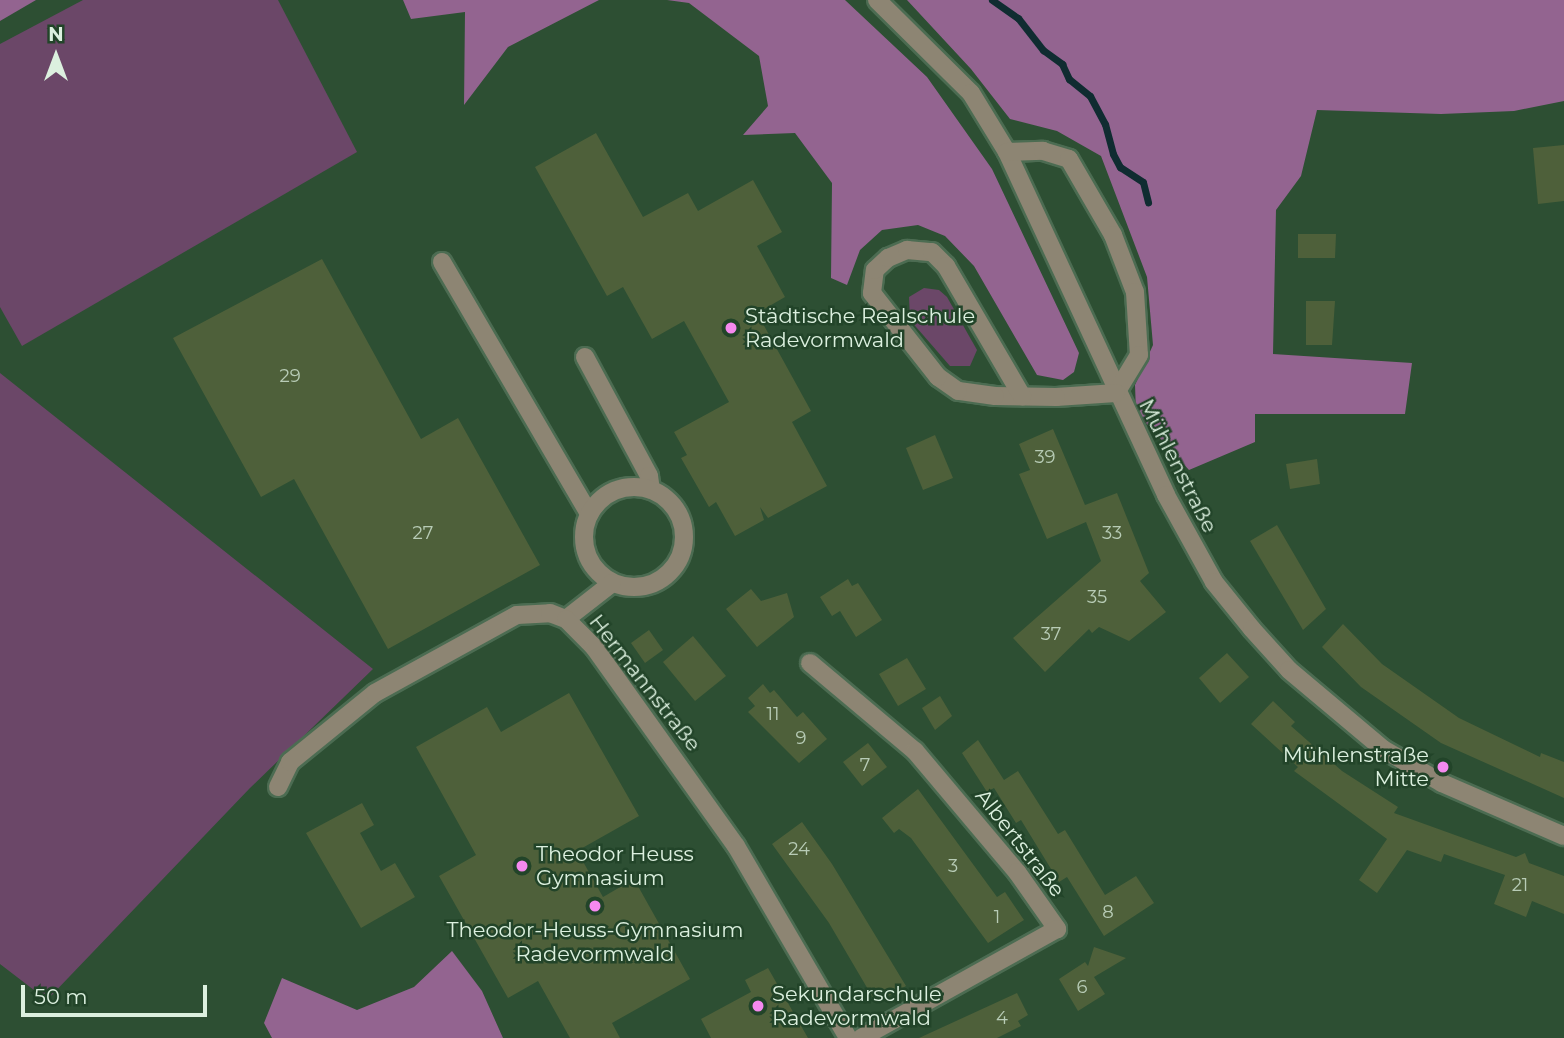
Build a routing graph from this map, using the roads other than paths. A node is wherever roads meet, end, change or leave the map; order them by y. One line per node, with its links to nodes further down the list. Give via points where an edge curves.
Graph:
1 (877, 0): 2 (street, Mühlenstraße, via 971,93)
2 (1007, 152): 5 (street, Mühlenstraße); 5 (street, via 1043,151 1069,159 1113,235 1135,292 1139,342 1132,372)
3 (442, 262): 8 (street)
4 (585, 357): 7 (street, via 649,476)
5 (1116, 393): 6 (street); 13 (street, Mühlenstraße, via 1214,582 1289,670 1383,748 1442,783)
6 (1023, 396): 6 (street, via 946,266 932,252 907,250 875,270 872,293 878,307 938,377 958,391)
7 (651, 490): 8 (street, via 618,490 602,498); 9 (street, via 670,502 679,516 684,536 681,556 657,582 635,588)
8 (589, 514): 9 (street, via 583,537 587,557)
9 (612, 583): 10 (street)
10 (566, 619): 12 (street, Hermannstraße, via 550,612 517,615 374,694 290,762); 14 (street, Hermannstraße, via 594,647 736,846)
11 (810, 663): 15 (street, Albertstraße, via 915,751 1017,872 1057,929)
12 (278, 787)
13 (1564, 836)
14 (848, 1038)
15 (862, 1038)

